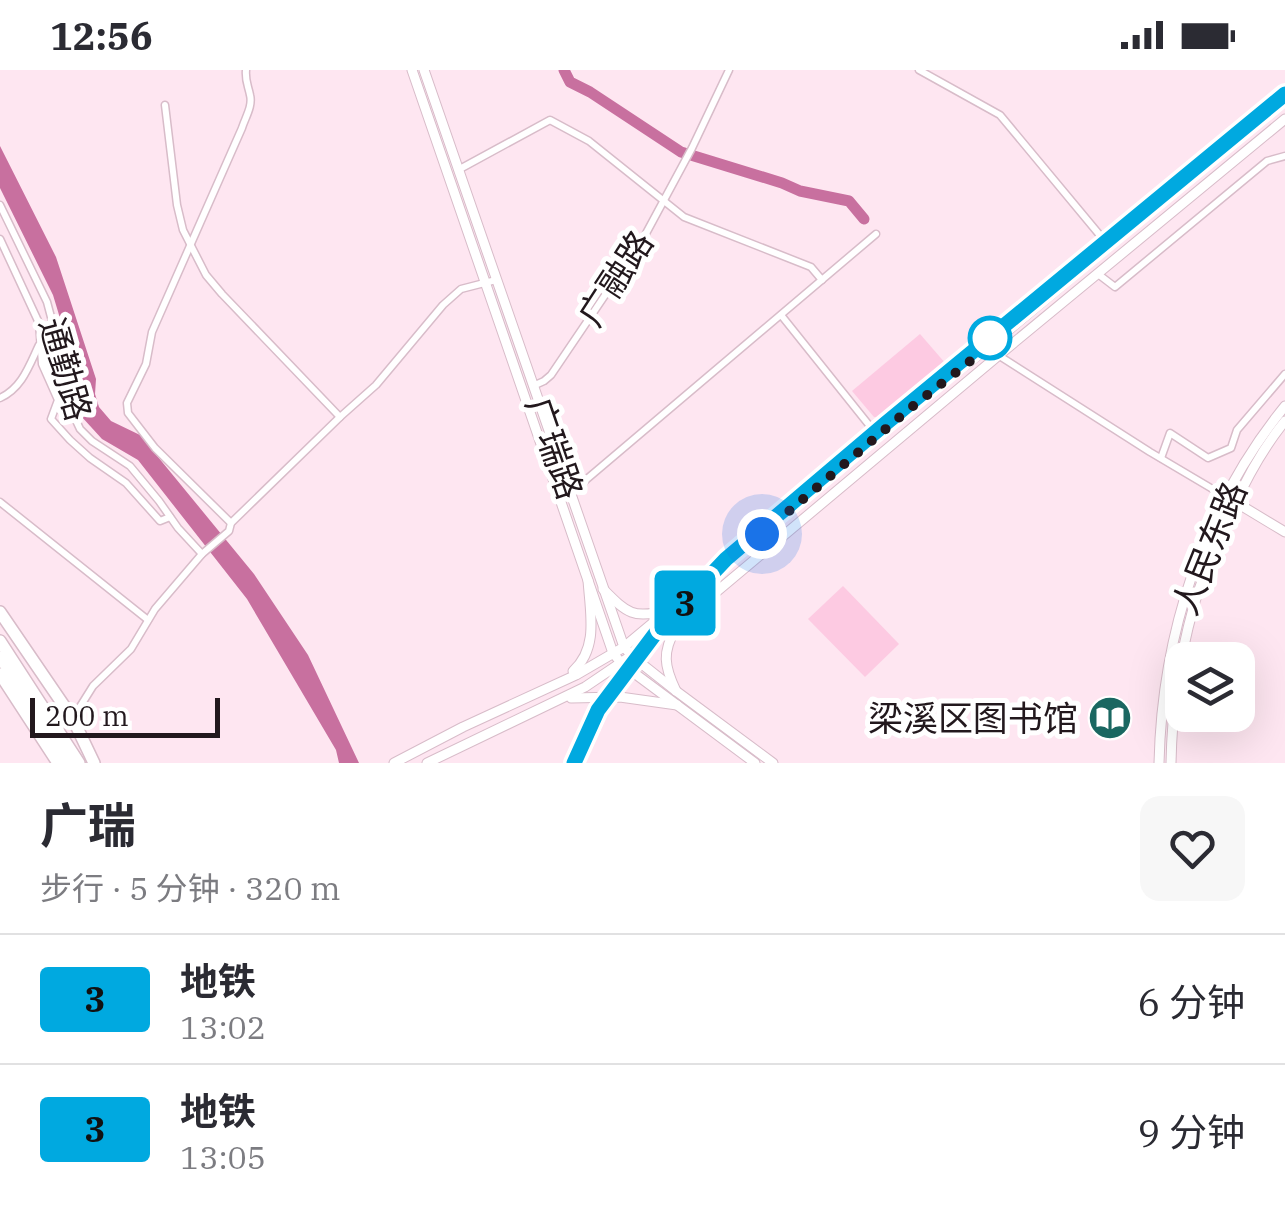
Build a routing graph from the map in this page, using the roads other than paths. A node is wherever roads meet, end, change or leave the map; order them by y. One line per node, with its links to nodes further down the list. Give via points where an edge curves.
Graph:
1 (246, 70): 15 (street, via 250,104)
2 (412, 70): 19 (main road, 广瑞路)
3 (424, 70): 10 (main road, 广瑞路)
4 (729, 70): 11 (street, 广融路)
5 (919, 70): 16 (street, via 1000,115)
6 (1285, 98): 16 (main road)
7 (165, 105): 15 (street, via 177,204)
8 (1285, 119): 17 (main road)
9 (1285, 156): 17 (street, via 1268,161 1115,287)
10 (458, 170): 11 (street, via 550,120); 19 (main road, 广瑞路)
11 (665, 199): 18 (street, via 684,217 811,267); 27 (street, 广融路, via 550,375)
12 (0, 205): 20 (street, 通勤路)
13 (876, 234): 18 (street)
14 (0, 239): 21 (street)
15 (189, 244): 30 (street, via 222,294); 39 (street, via 128,413)
16 (1108, 246): 24 (main road)
17 (1097, 273): 25 (main road)
18 (822, 280): 22 (street)
19 (491, 282): 27 (main road, 广瑞路); 30 (street, via 461,289 442,305 376,385); 36 (main road, 广瑞路)
20 (38, 283): 21 (street); 38 (street, 通勤路, via 80,428 130,466)
21 (24, 290): 23 (street, via 39,323)
22 (781, 315): 32 (street); 34 (street)
23 (40, 344): 28 (street, via 23,379); 38 (street, via 58,400 51,419 160,521)
24 (987, 348): 25 (street); 32 (main road)
25 (999, 355): 33 (street); 47 (main road)
26 (1285, 374): 33 (street, via 1237,430 1231,448 1208,458 1170,433)
27 (533, 386): 34 (main road, 广瑞路)
28 (0, 398)
29 (1285, 406): 35 (main road, 人民东路)
30 (340, 416): 39 (street)
31 (1285, 421): 35 (main road, 人民东路)
32 (878, 436): 44 (main road)
33 (1161, 458): 35 (street)
34 (570, 492): 36 (street); 43 (main road, 广瑞路)
35 (1230, 499): 40 (main road); 68 (main road, 人民东路, via 1196,561 1182,604 1167,666); 69 (main road, 人民东路, via 1181,661)
36 (561, 500): 42 (main road, 广瑞路)
37 (0, 502): 46 (street)
38 (170, 517): 41 (street, 通勤路)
39 (230, 527): 41 (street)
40 (1285, 532)
41 (202, 554): 46 (street)
42 (588, 580): 50 (main road, 广瑞路); 55 (main road, via 590,644 582,663)
43 (603, 588): 44 (main road, via 639,615); 49 (main road, 广瑞路)
44 (674, 608): 49 (main road)
45 (0, 612): 59 (highway)
46 (148, 620): 59 (street)
47 (678, 624): 52 (main road); 56 (main road, via 666,654)
48 (0, 641): 63 (highway)
49 (624, 647): 50 (main road); 52 (main road, 广瑞路)
50 (613, 653): 53 (main road, 广瑞路); 55 (main road)
51 (0, 657): 62 (highway)
52 (633, 657): 53 (main road); 56 (main road, 广瑞路)
53 (622, 664): 57 (main road); 58 (main road, 广瑞路)
54 (0, 674): 61 (highway)
55 (562, 681): 65 (main road)
56 (676, 690): 67 (main road, 广瑞路)
57 (563, 698): 58 (main road, via 620,696); 66 (main road)
58 (677, 706): 60 (main road, 广瑞路)
59 (73, 719): 64 (highway)
60 (753, 762)
61 (58, 763)
62 (69, 763)
63 (80, 763)
64 (94, 763)
65 (394, 763)
66 (426, 763)
67 (774, 763)
68 (1159, 763)
69 (1171, 763)

